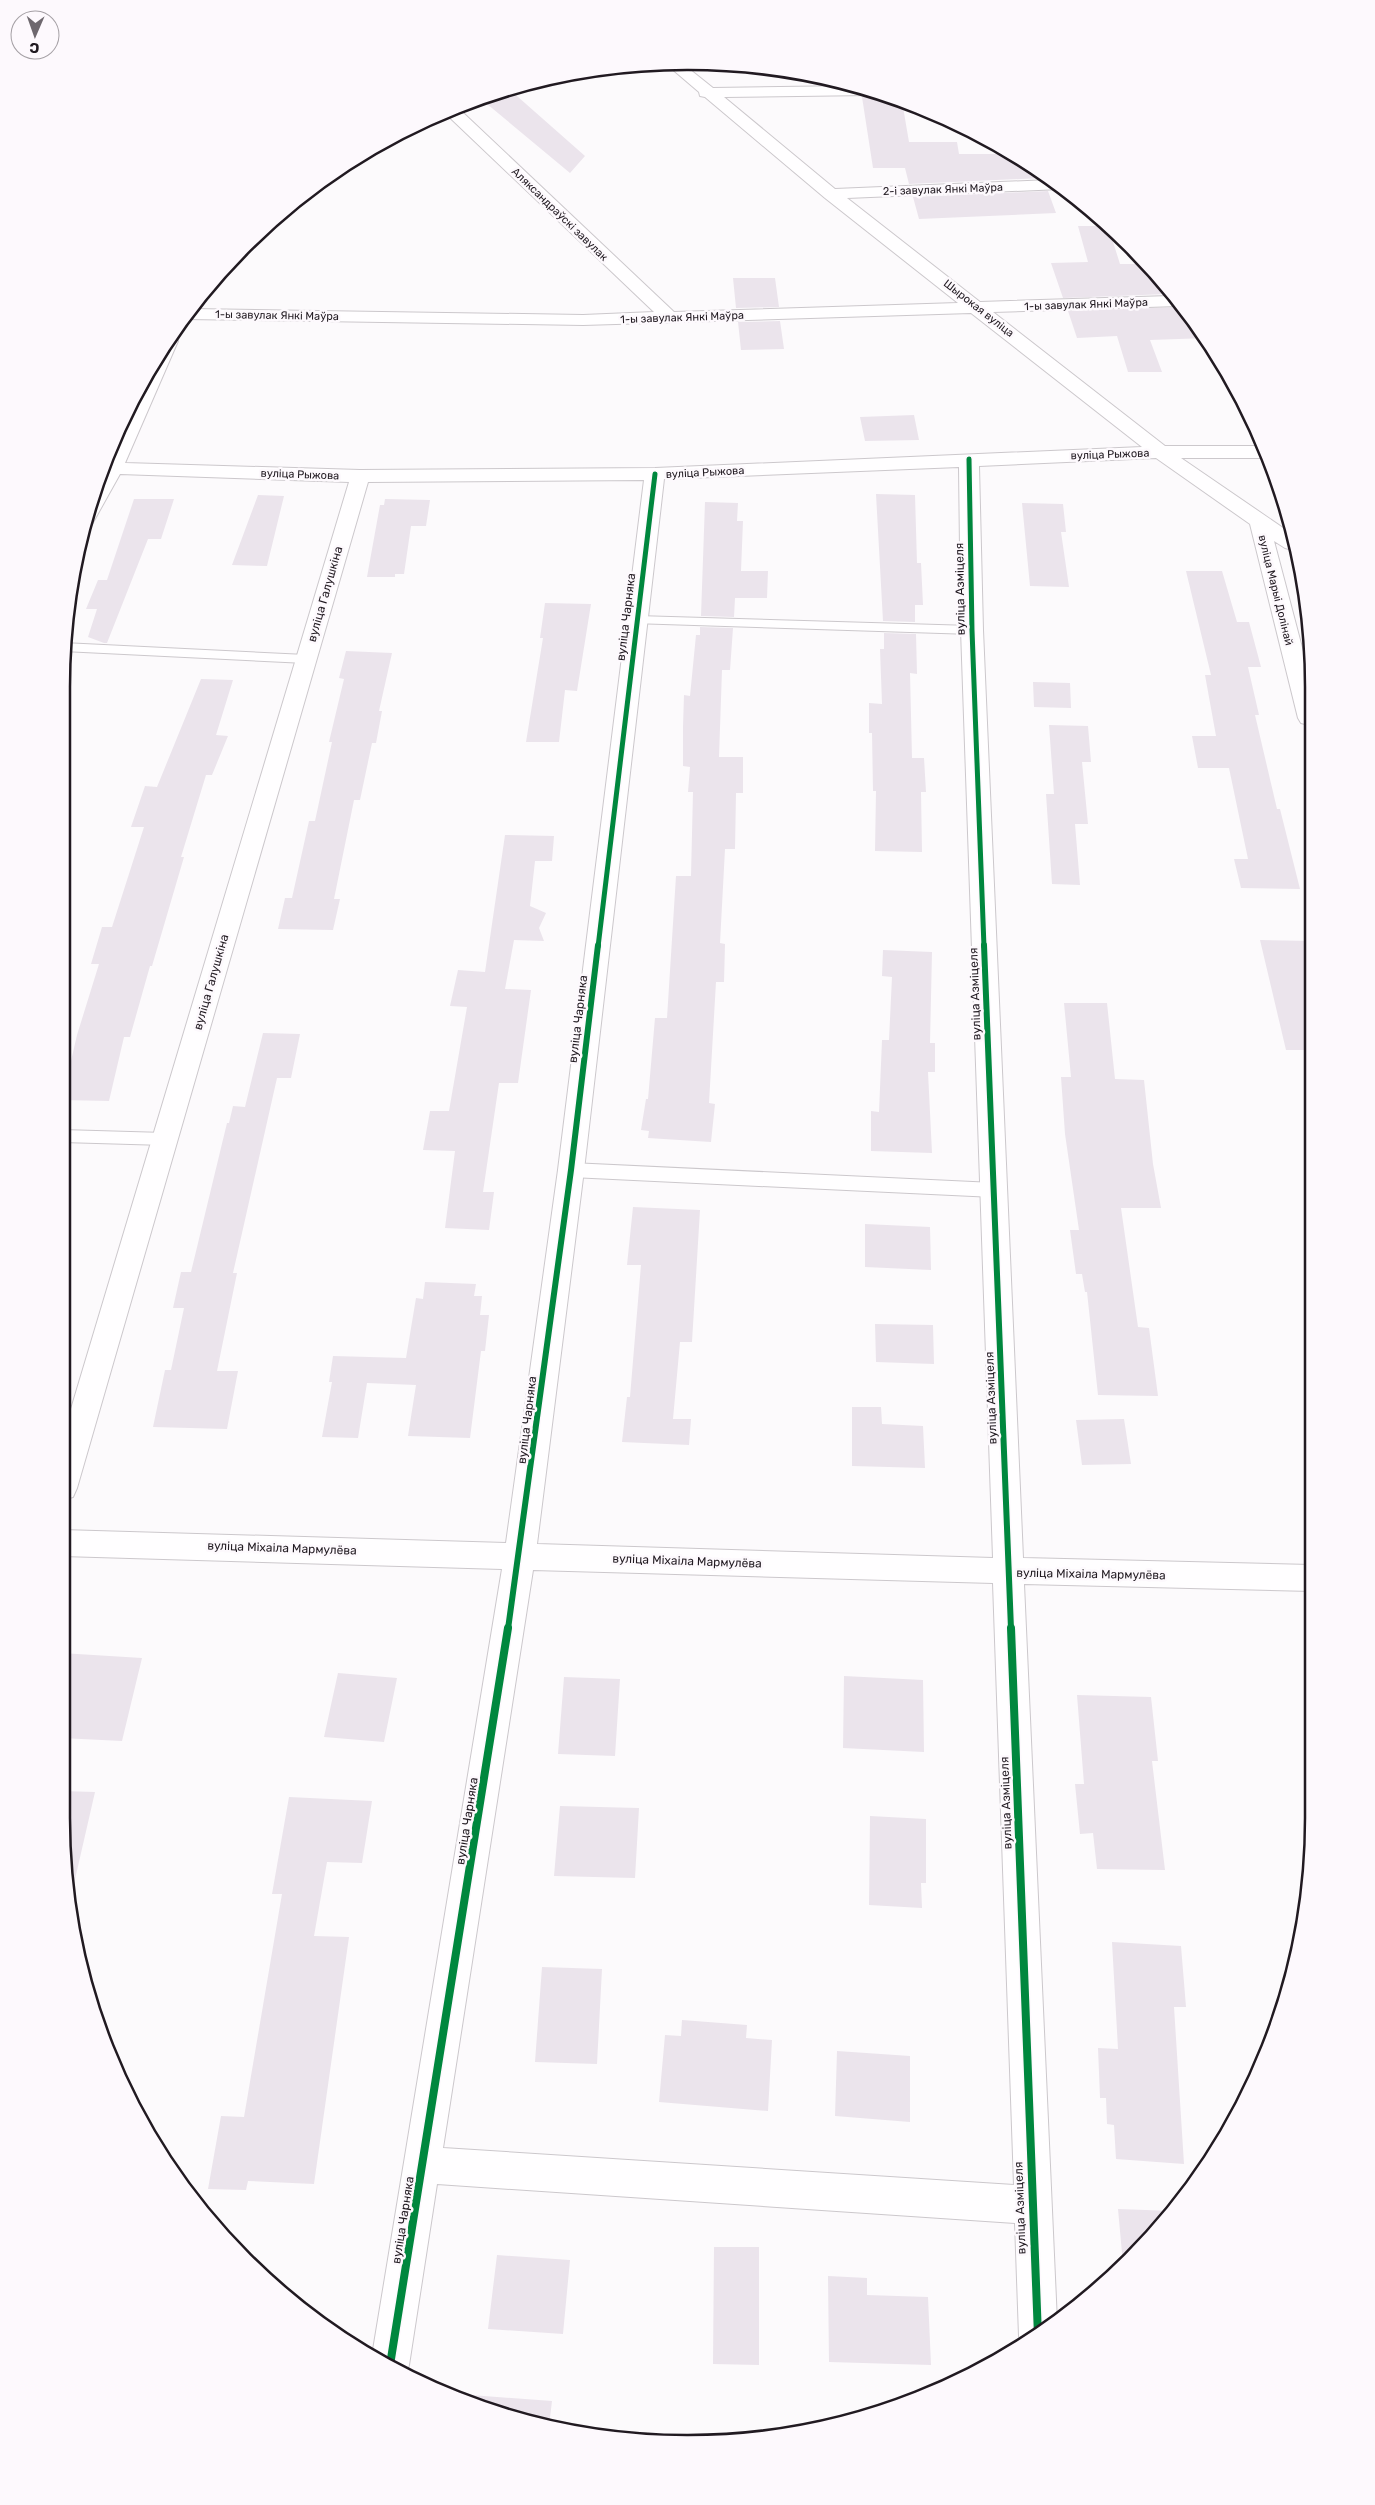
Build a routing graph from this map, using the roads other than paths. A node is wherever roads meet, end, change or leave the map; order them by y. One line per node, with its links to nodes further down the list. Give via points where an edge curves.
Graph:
1 (680, 70): 3 (street, Шырокая вуліца)
2 (836, 88): 3 (street)
3 (706, 93): 6 (street, Шырокая вуліца)
4 (457, 115): 10 (street, Аляксандраўскі завулак)
5 (1046, 185): 6 (street, 2-і завулак Янкі Маўра)
6 (831, 194): 8 (street, Шырокая вуліца)
7 (1169, 301): 8 (street, 1-ы завулак Янкі Маўра)
8 (977, 307): 10 (street, 1-ы завулак Янкі Маўра); 12 (street, Шырокая вуліца)
9 (196, 314): 10 (street, 1-ы завулак Янкі Маўра, via 583,320)
10 (669, 317)
11 (149, 386): 15 (street)
12 (1160, 452): 13 (street, вуліца Рыжова); 14 (street, вуліца Рыжова); 19 (street, Шырокая вуліца)
13 (1258, 452)
14 (969, 459): 16 (street, вуліца Рыжова); 22 (street, вуліца Азміцеля)
15 (113, 468): 17 (street, вуліца Рыжова); 18 (street)
16 (655, 474): 17 (street, вуліца Рыжова); 21 (street, вуліца Чарняка)
17 (360, 476): 24 (street, вуліца Галушкіна)
18 (106, 481)
19 (1259, 520): 20 (street, Шырокая вуліца); 25 (street, вуліца Марыі Долінай)
20 (1287, 540)
21 (637, 620): 22 (lane); 28 (street, вуліца Чарняка)
22 (972, 630): 29 (street, вуліца Азміцеля)
23 (71, 647): 24 (lane)
24 (306, 659): 27 (street, вуліца Галушкіна)
25 (1305, 702)
26 (70, 1136): 27 (lane)
27 (165, 1139): 30 (street, вуліца Галушкіна)
28 (571, 1170): 29 (lane); 32 (street, вуліца Чарняка)
29 (994, 1190): 33 (street, вуліца Азміцеля)
30 (70, 1461)
31 (70, 1543): 32 (street, вуліца Міхаіла Мармулёва)
32 (520, 1555): 33 (street, вуліца Міхаіла Мармулёва); 35 (street, вуліца Чарняка)
33 (1010, 1572): 34 (street, вуліца Міхаіла Мармулёва); 36 (street, вуліца Азміцеля)
34 (1305, 1578)
35 (423, 2165): 36 (street); 38 (street, вуліца Чарняка)
36 (1031, 2205): 37 (street, вуліца Азміцеля)
37 (1037, 2326)
38 (391, 2359)

